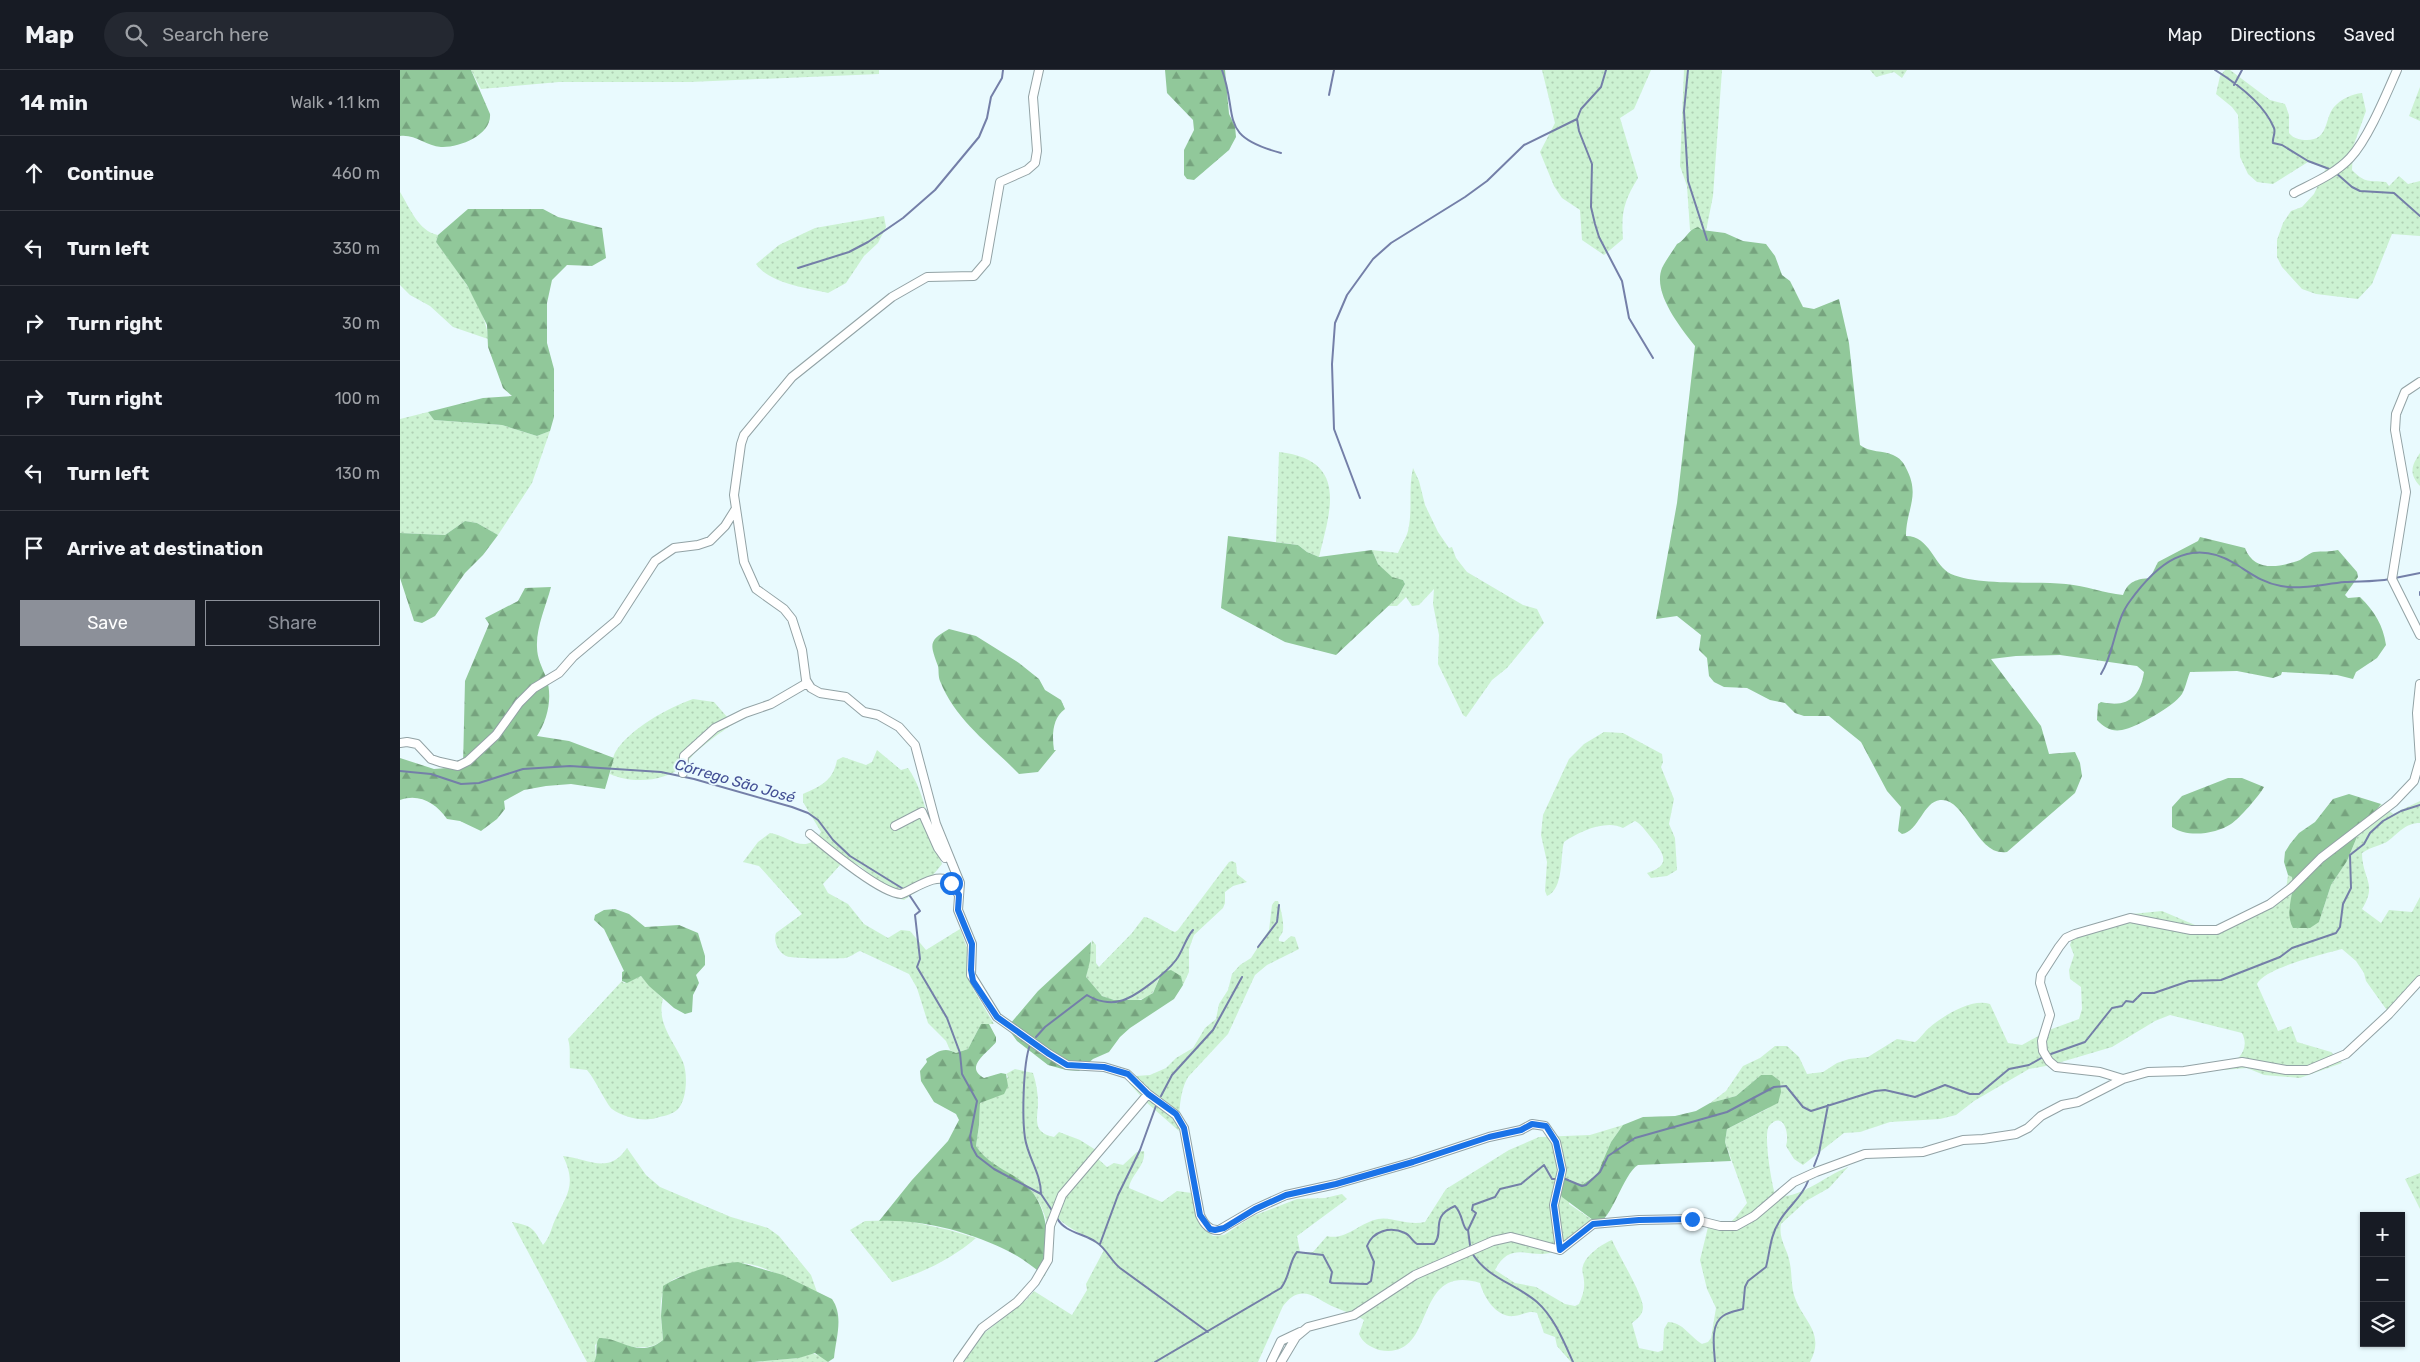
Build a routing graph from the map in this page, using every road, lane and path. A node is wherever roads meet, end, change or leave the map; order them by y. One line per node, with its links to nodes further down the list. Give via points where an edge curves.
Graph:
1 (1039, 70): 5 (street, via 1033,97 1035,163 1000,182 986,262 974,276 933,276 915,282 874,310 788,382 742,439 734,486)
2 (2397, 70): 3 (street, via 2382,104 2350,158 2334,171)
3 (2294, 193)
4 (2420, 382): 6 (street, via 2405,392 2396,414 2395,430 2406,492 2392,579)
5 (735, 510): 7 (street, via 750,579 756,589 781,606 792,619 802,650); 9 (street, via 710,541 674,548 655,561 618,620 573,657 559,673 534,688 496,735 468,761 458,766 440,762 431,759 417,744)
6 (2420, 635)
7 (807, 683): 10 (street, via 771,704 709,732 684,756); 13 (street, via 815,691 846,697 861,710 887,720 907,734 918,752 927,796)
8 (2420, 684): 16 (street, via 2417,713 2420,760 2414,781 2270,904 2228,925 2207,931 2136,919 2122,920 2066,938 2041,975 2040,984 2050,1015 2042,1041 2043,1051 2056,1067)
9 (400, 743)
10 (683, 773)
11 (896, 826): 13 (street, via 919,812 924,813 938,848)
12 (810, 834): 14 (street, via 892,892 907,892 924,882 943,880 951,883)
13 (953, 868): 14 (street, via 960,883)
14 (959, 895): 17 (street, via 958,910 972,944 973,981 1001,1021 1061,1062 1120,1070)
15 (2420, 980): 16 (street, via 2346,1054 2308,1070 2286,1070 2242,1062 2184,1071 2148,1072)
16 (2123, 1078): 18 (street, via 2078,1102 2062,1105 2016,1134 1963,1140 1923,1152 1865,1154 1816,1172 1788,1187 1754,1216 1736,1226 1720,1226 1692,1219 1593,1224)
17 (1148, 1094): 18 (street, via 1176,1114 1183,1124 1200,1215 1206,1225 1215,1230 1286,1195 1413,1162 1532,1124 1546,1126 1556,1142 1561,1173 1554,1205); 20 (street, via 1062,1196 1048,1234 1048,1260 1041,1275 1017,1302 982,1328)
18 (1560, 1250): 19 (street, via 1511,1237 1492,1241 1415,1276 1354,1315)
19 (1304, 1330): 21 (street, via 1281,1341); 22 (street)
20 (958, 1362)
21 (1271, 1362)
22 (1281, 1362)

